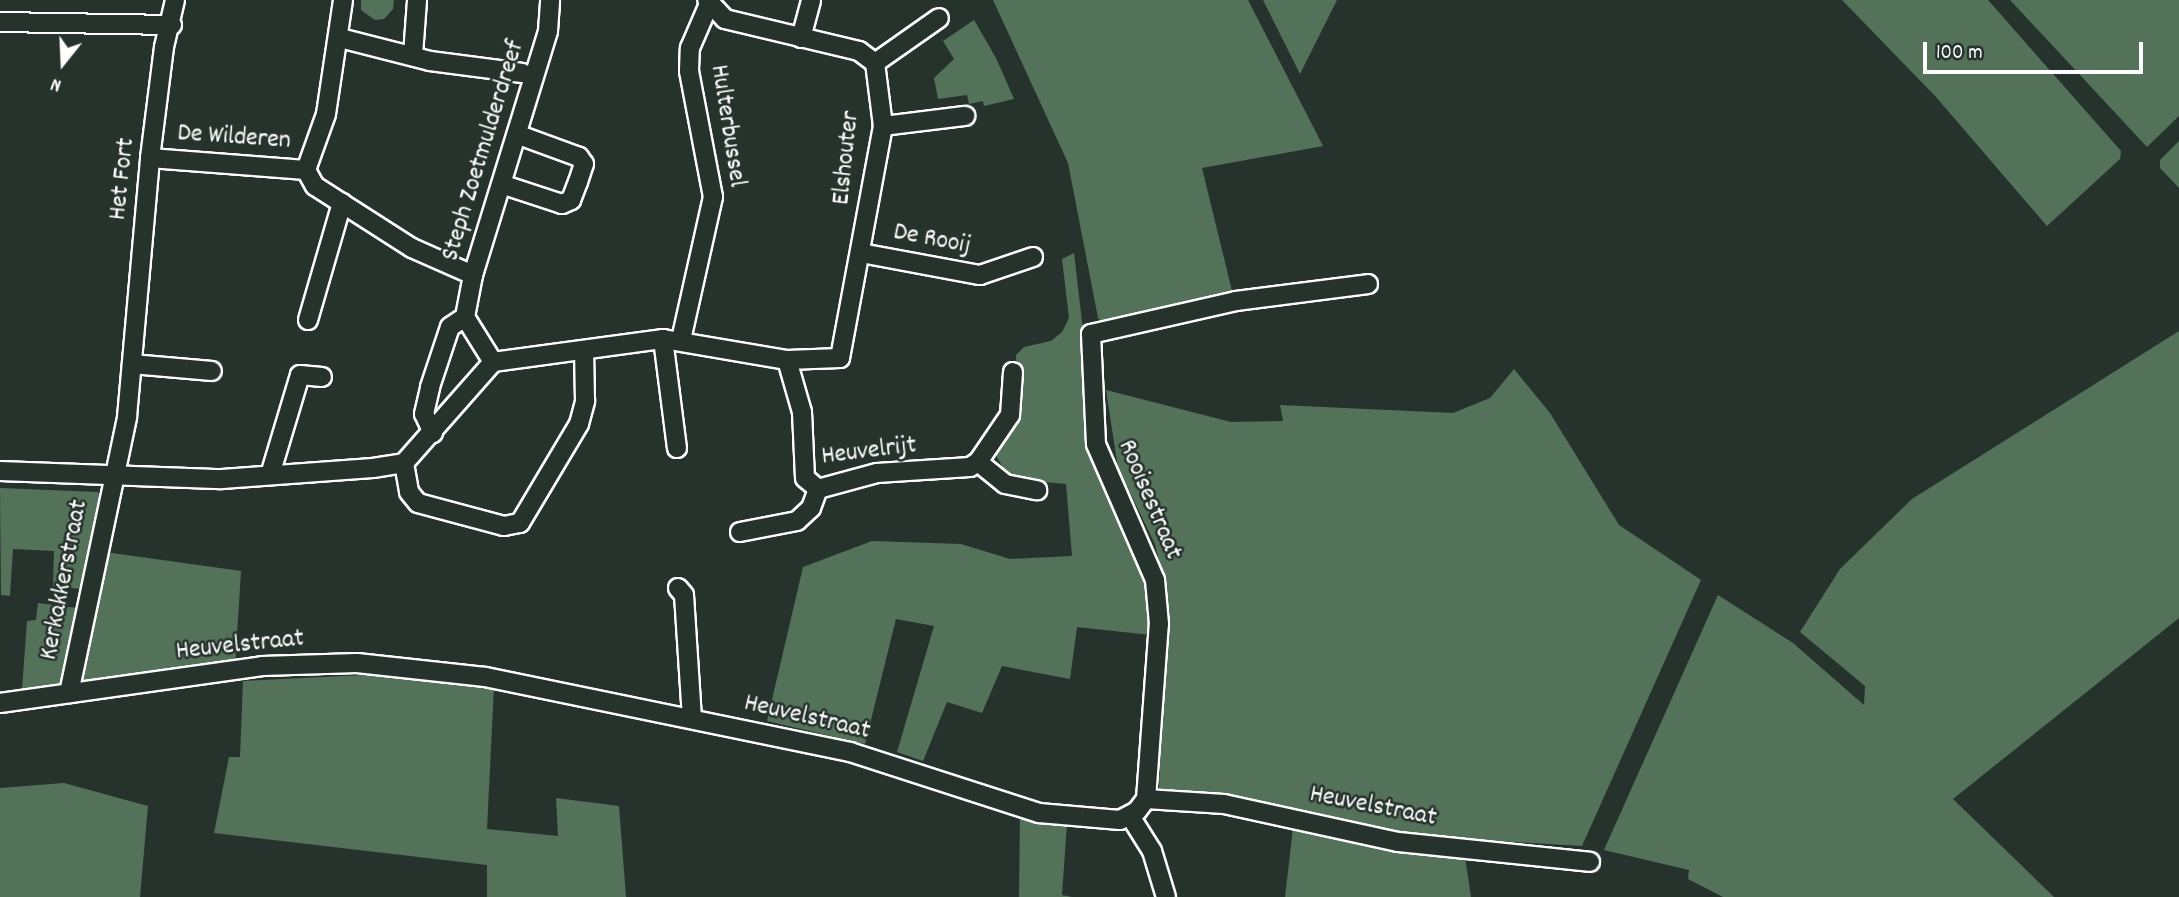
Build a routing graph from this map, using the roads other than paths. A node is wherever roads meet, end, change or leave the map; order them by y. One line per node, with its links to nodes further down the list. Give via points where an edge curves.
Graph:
1 (175, 0): 9 (street, Het Fort)
2 (344, 0): 10 (street)
3 (417, 0): 12 (street)
4 (550, 0): 17 (street, Steph Zoetmulderdreef, via 548,31)
5 (811, 0): 11 (street)
6 (708, 2): 11 (street, via 725,19); 28 (street, Hulterbussel, via 690,48 689,71 713,197)
7 (939, 18): 13 (street)
8 (0, 22): 9 (street)
9 (172, 25): 18 (street, Het Fort, via 164,47)
10 (340, 38): 12 (street); 19 (street, via 326,114)
11 (801, 38): 13 (street, via 859,51)
12 (413, 55): 14 (street)
13 (875, 62): 16 (street, Elshouter)
14 (522, 72)
15 (965, 116): 16 (street)
16 (883, 126): 22 (street, Elshouter)
17 (519, 135): 20 (street, Steph Zoetmulderdreef); 20 (street, via 579,157 584,164 571,200 562,204)
18 (150, 158): 19 (street, De Wilderen); 32 (street, Het Fort)
19 (306, 170): 21 (street, De Wilderen, via 315,186)
20 (504, 185): 24 (street, Steph Zoetmulderdreef)
21 (342, 203): 24 (street, De Wilderen, via 412,248); 27 (street)
22 (861, 253): 23 (street, De Rooij, via 979,275); 30 (street, Elshouter, via 839,358)
23 (1032, 257)
24 (473, 275): 26 (street, Steph Zoetmulderdreef)
25 (1368, 284): 50 (street, Rooisestraat, via 1236,301 1091,334 1096,444 1155,580 1159,624)
26 (465, 317): 31 (street); 36 (street, Steph Zoetmulderdreef, via 450,327 430,387 424,414)
27 (308, 320)
28 (672, 340): 29 (street); 30 (street); 37 (street, Hulterbussel)
29 (584, 351): 31 (street); 39 (street, via 585,401 579,424 520,523 504,526 418,503 409,492)
30 (787, 360): 43 (street, Heuvelrijt, via 802,412 805,478)
31 (493, 362): 36 (street)
32 (132, 364): 33 (street); 42 (street, Het Fort, via 127,416)
33 (212, 371)
34 (1013, 372): 38 (street, via 1010,415)
35 (322, 377): 41 (street, via 300,375)
36 (433, 433): 39 (street)
37 (677, 449)
38 (978, 462): 43 (street, Heuvelrijt, via 970,467 877,473); 44 (street, via 1005,484)
39 (404, 463): 41 (street)
40 (0, 471): 42 (street)
41 (270, 475): 42 (street)
42 (113, 477): 47 (street, Kerkakkerstraat)
43 (818, 489): 45 (street, via 811,508 797,521)
44 (1037, 490)
45 (740, 532)
46 (678, 588): 49 (street, via 684,595)
47 (69, 693): 48 (street, Heuvelstraat); 49 (street, Heuvelstraat, via 262,666 357,663 485,677)
48 (0, 703)
49 (692, 719): 51 (street, Heuvelstraat, via 850,752 1039,813 1082,819)
50 (1146, 799): 51 (street); 52 (street, Heuvelstraat, via 1224,804 1398,842)
51 (1130, 816): 53 (street, via 1152,850)
52 (1590, 862)
53 (1166, 897)

